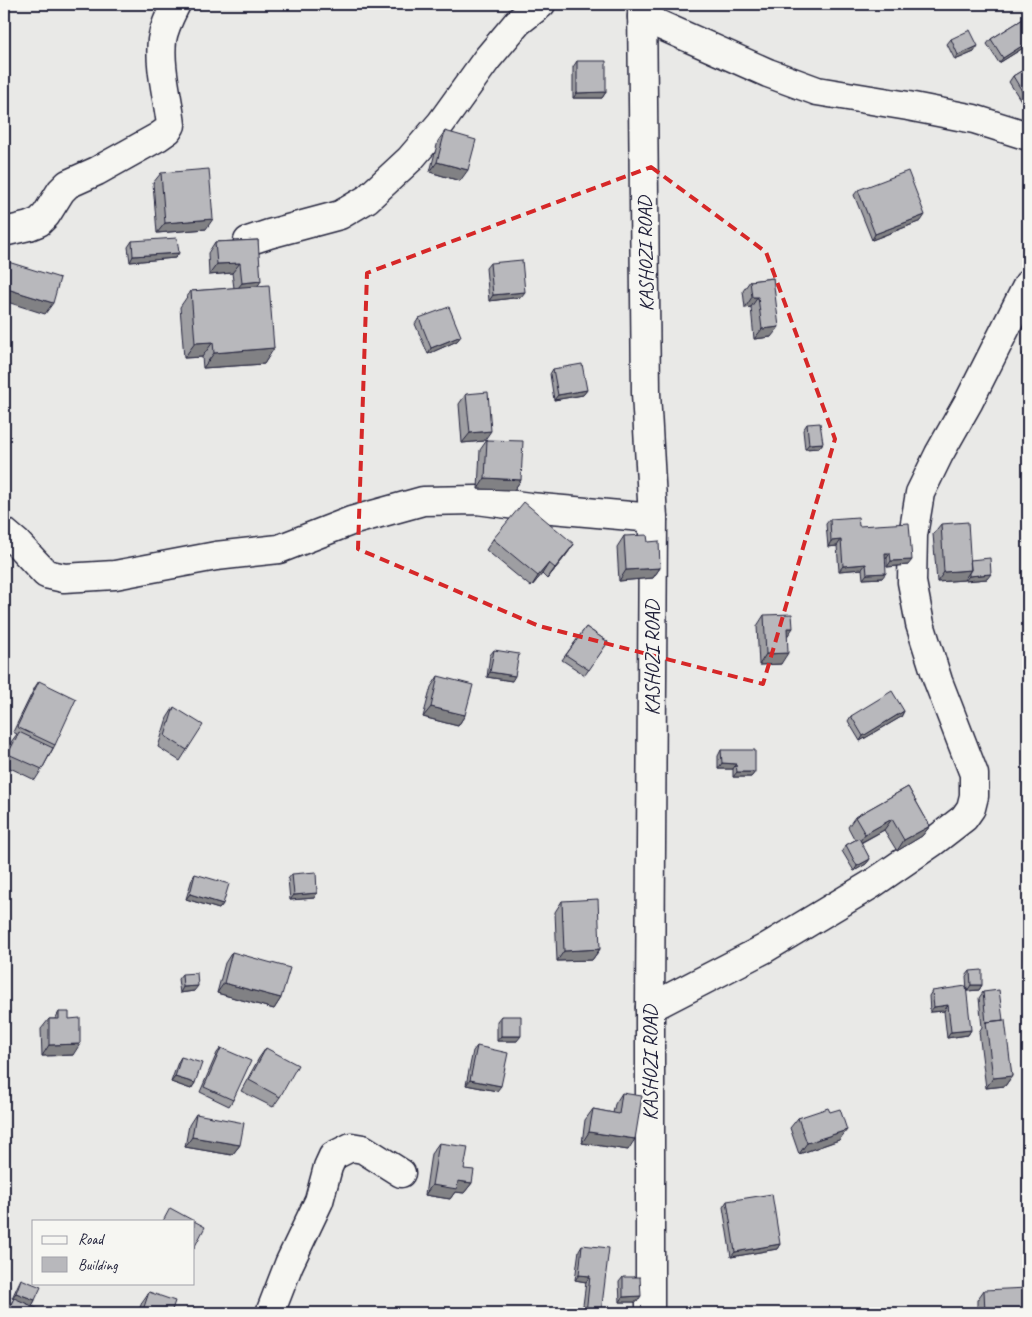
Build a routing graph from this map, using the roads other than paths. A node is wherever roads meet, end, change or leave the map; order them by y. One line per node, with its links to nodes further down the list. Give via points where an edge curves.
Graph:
1 (176, 4): 5 (street, via 162,40 171,125 168,130 68,184 39,222)
2 (541, 4): 6 (street, via 518,22 410,159 367,199 340,215)
3 (642, 10): 4 (street, via 768,73 817,91 974,119); 8 (street, KASHOZI ROAD, via 646,393)
4 (1028, 136)
5 (4, 232)
6 (248, 241)
7 (1028, 284): 10 (street, via 920,493 913,535 912,582 920,624 974,774 971,808 964,818 933,842 872,884 764,948)
8 (653, 518): 9 (street, via 477,500 423,501 351,521 279,549 216,556 115,575 64,578 46,574); 10 (street, KASHOZI ROAD)
9 (4, 532)
10 (650, 1008): 13 (street, KASHOZI ROAD)
11 (401, 1173): 12 (street, via 363,1149 351,1148 333,1156 319,1202)
12 (270, 1313)
13 (650, 1313)

